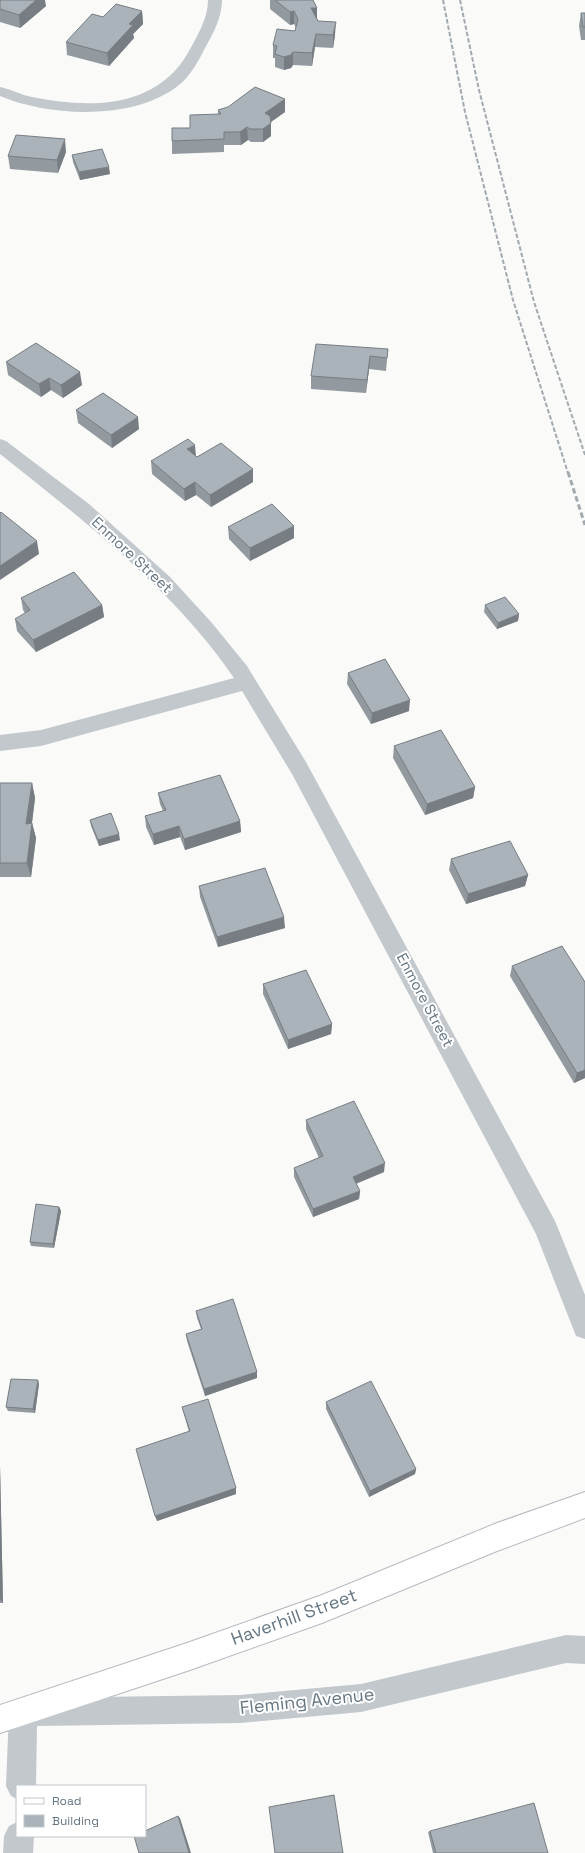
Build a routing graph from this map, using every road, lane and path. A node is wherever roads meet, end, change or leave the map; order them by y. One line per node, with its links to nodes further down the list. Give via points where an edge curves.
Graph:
1 (215, 0): 2 (street, via 206,35 191,63 169,85 135,102 94,107 46,104)
2 (0, 91)
3 (0, 445): 4 (street, Enmore Street, via 82,509 163,582 205,628)
4 (247, 682): 5 (street, via 41,738); 6 (street, Enmore Street, via 299,768 480,1103 546,1229)
5 (0, 743)
6 (585, 1327)
7 (585, 1505): 9 (main road, Haverhill Street, via 497,1537 322,1609)
8 (585, 1650): 9 (street, Fleming Avenue, via 566,1649 461,1672 361,1698 240,1709)
9 (12, 1715): 10 (street)
10 (21, 1785)
11 (19, 1837): 12 (street)
12 (18, 1853)

